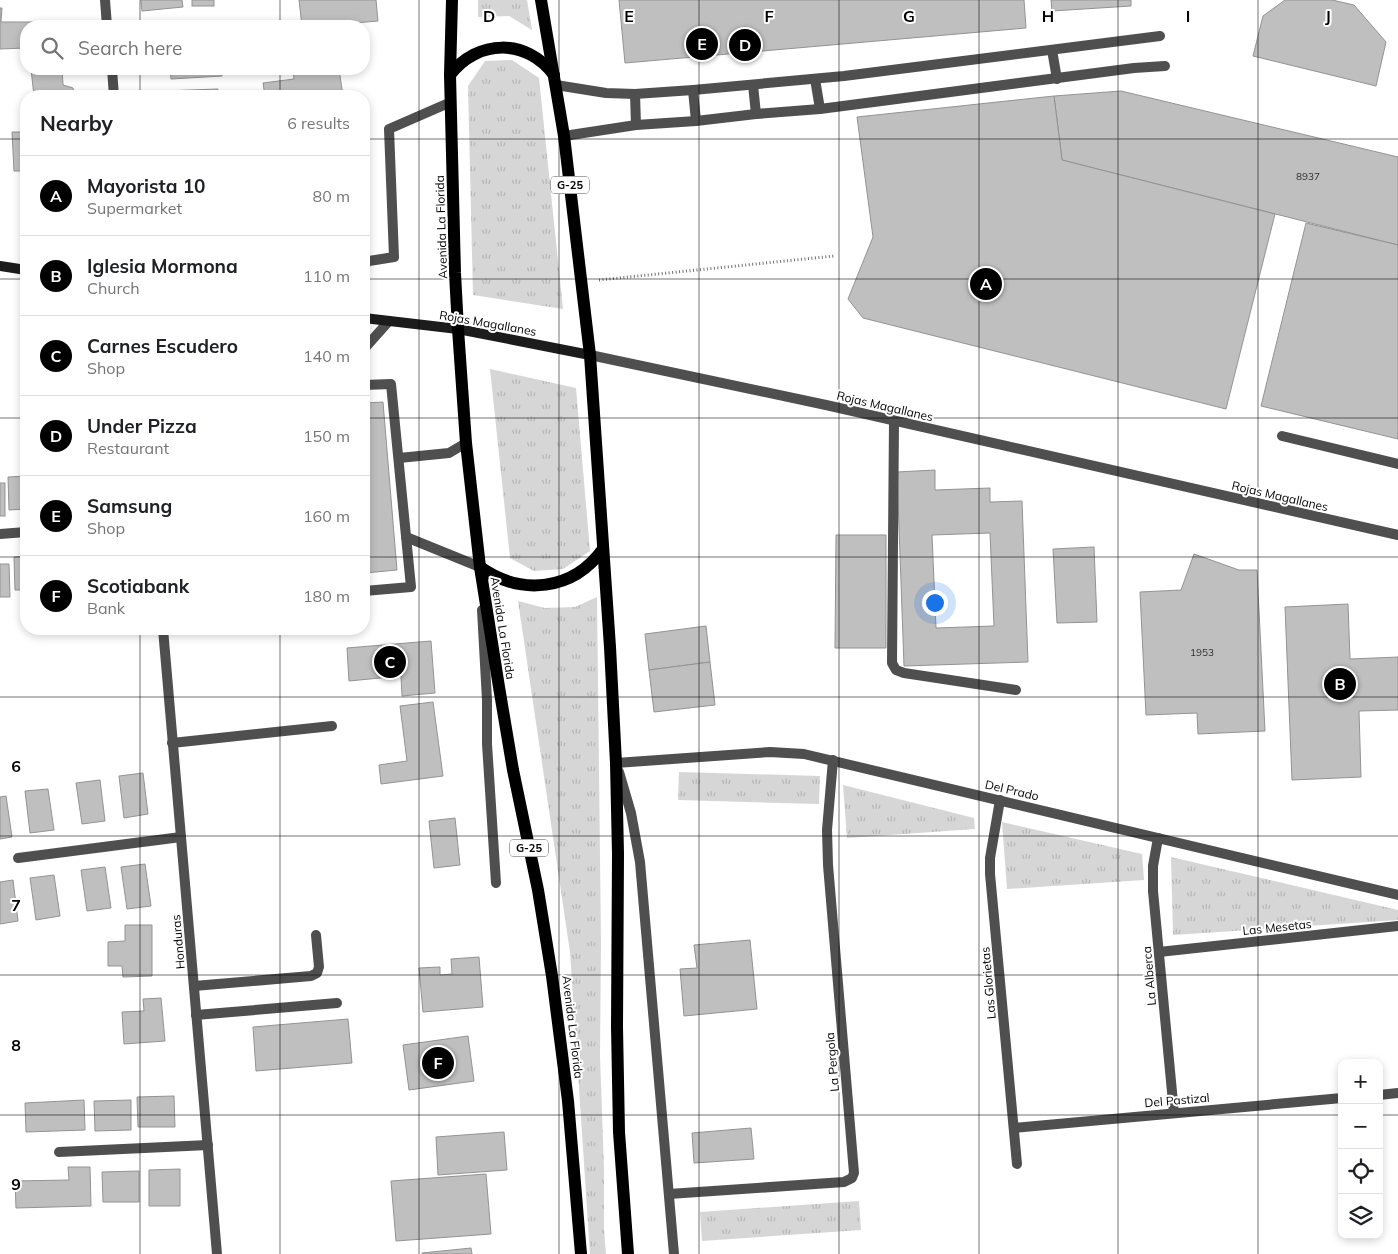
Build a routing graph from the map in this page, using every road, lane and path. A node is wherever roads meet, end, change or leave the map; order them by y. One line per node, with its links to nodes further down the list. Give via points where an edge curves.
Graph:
1 (105, 0): 6 (street)
2 (452, 0): 11 (main road, Avenida La Florida / G-25)
3 (541, 0): 5 (main road, G-25)
4 (546, 0): 5 (street)
5 (545, 17): 14 (main road, G-25)
6 (107, 20)
7 (1160, 36): 8 (street)
8 (1052, 50): 12 (street); 13 (street)
9 (1165, 66): 13 (street)
10 (112, 75): 16 (street)
11 (450, 75): 14 (main road, via 469,57 502,47 528,52 542,62); 19 (main road, Avenida La Florida / G-25)
12 (815, 79): 15 (street); 20 (street)
13 (1057, 79): 20 (street)
14 (555, 80): 18 (street, via 606,93); 24 (main road, G-25)
15 (753, 85): 17 (street); 21 (street)
16 (114, 90)
17 (694, 90): 18 (street); 22 (street)
18 (634, 94): 23 (street)
19 (451, 102): 26 (street, via 389,129 394,257); 32 (main road, Avenida La Florida / G-25)
20 (820, 109): 21 (street)
21 (756, 114): 22 (street)
22 (696, 122): 23 (street)
23 (636, 125): 24 (street)
24 (564, 136): 29 (main road, G-25)
25 (834, 256): 29 (path)
26 (370, 261)
27 (0, 266): 28 (main road)
28 (20, 269)
29 (581, 282): 34 (main road, G-25)
30 (370, 319): 31 (main road, Rojas Magallanes)
31 (389, 321): 32 (main road, Rojas Magallanes); 33 (street)
32 (458, 329): 34 (main road, Rojas Magallanes); 38 (main road, Avenida La Florida / G-25)
33 (370, 342)
34 (590, 354): 36 (street, Rojas Magallanes); 45 (main road, G-25)
35 (370, 385): 39 (street, via 391,384)
36 (894, 421): 43 (street, Rojas Magallanes); 49 (street, via 892,663 896,670 904,673)
37 (1282, 436): 40 (street)
38 (466, 443): 39 (street, via 449,453); 46 (main road, Avenida La Florida / G-25)
39 (399, 458): 44 (street)
40 (1398, 464)
41 (20, 532): 42 (street)
42 (0, 534)
43 (1398, 535)
44 (406, 537): 46 (street); 47 (street, via 411,586)
45 (603, 549): 46 (main road, via 576,574 559,582 541,585 513,583); 53 (main road, G-25)
46 (480, 567): 58 (street); 76 (main road, Avenida La Florida / G-25, via 513,770 552,976 568,1101)
47 (370, 590)
48 (163, 635): 51 (street, Honduras)
49 (1016, 690)
50 (332, 726): 51 (street)
51 (172, 743): 55 (street, Honduras)
52 (833, 760): 53 (street, Del Prado, via 770,752); 54 (street, Del Prado); 74 (street, La Pergola, via 826,830 854,1173 844,1182)
53 (616, 762): 74 (street, via 631,813 640,862); 77 (main road, G-25, via 619,1123)
54 (1000, 800): 56 (street, Del Prado); 70 (street, Las Glorietas, via 990,874)
55 (181, 837): 57 (street); 63 (street, Honduras)
56 (1158, 838): 59 (street, Del Prado); 62 (street, La Alberca, via 1152,878)
57 (18, 858)
58 (496, 883)
59 (1398, 895)
60 (1398, 926): 62 (street, Las Mesetas)
61 (316, 935): 63 (street, via 319,967 311,976)
62 (1159, 952): 69 (street, La Alberca)
63 (194, 986): 65 (street, Honduras)
64 (337, 1003): 65 (street)
65 (196, 1015): 71 (street, Honduras)
66 (1398, 1093): 67 (street)
67 (1383, 1095)
68 (1338, 1098): 69 (street, Del Pastizal)
69 (1174, 1113): 70 (street, Del Pastizal)
70 (1014, 1128): 73 (street, Las Glorietas)
71 (208, 1145): 72 (street); 75 (street, Honduras)
72 (59, 1152)
73 (1017, 1164)
74 (668, 1194): 78 (street)
75 (217, 1254)
76 (581, 1254)
77 (628, 1254)
78 (674, 1254)

